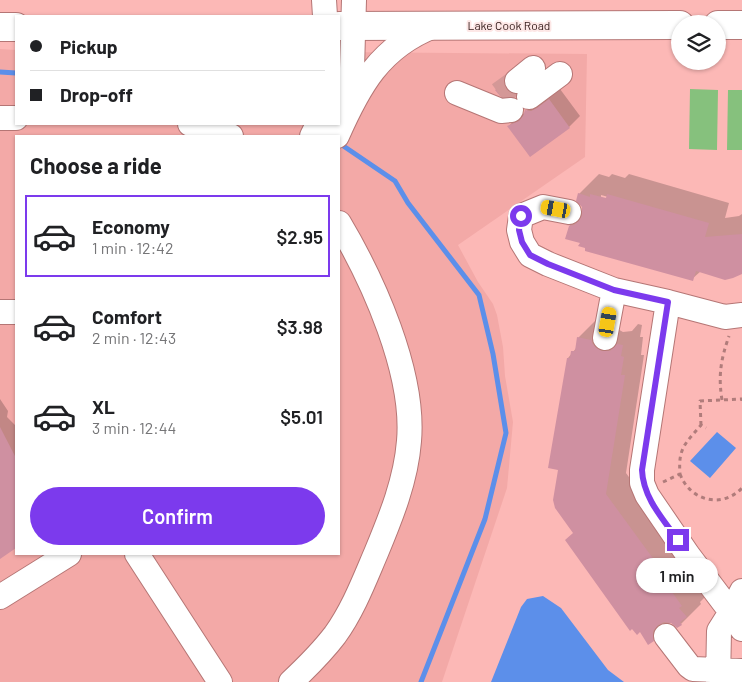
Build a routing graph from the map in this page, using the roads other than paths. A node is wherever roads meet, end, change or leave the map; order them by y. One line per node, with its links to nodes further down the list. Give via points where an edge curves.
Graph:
1 (324, 0): 2 (lane)
2 (325, 15)
3 (349, 17): 7 (main road, Lake Cook Road); 12 (lane)
4 (671, 25): 7 (main road, Lake Cook Road)
5 (726, 25): 6 (main road)
6 (742, 25)
7 (435, 26): 12 (lane, via 407,38 392,50 371,72)
8 (0, 27): 9 (main road)
9 (15, 27)
10 (518, 91): 11 (lane)
11 (458, 93)
12 (351, 105): 17 (lane)
13 (0, 118): 14 (lane)
14 (15, 118)
15 (193, 125): 16 (lane)
16 (228, 135)
17 (337, 135)
18 (569, 212): 20 (lane, via 543,207 521,216 519,230 522,242 530,255)
19 (340, 225): 33 (lane, via 388,326 405,384 410,410 410,439 399,493 362,587)
20 (614, 290): 21 (lane); 25 (lane)
21 (668, 302): 24 (lane, via 725,317); 30 (lane, via 642,470 643,486)
22 (0, 312): 23 (lane)
23 (15, 312)
24 (739, 316)
25 (605, 338)
26 (67, 555): 29 (lane)
27 (138, 555): 35 (lane)
28 (742, 591): 30 (lane)
29 (0, 597)
30 (736, 620): 34 (lane, via 719,631)
31 (666, 636): 34 (lane, via 689,666)
32 (742, 671): 34 (lane)
33 (316, 672): 36 (lane)
34 (718, 676)
35 (220, 682)
36 (291, 682)

